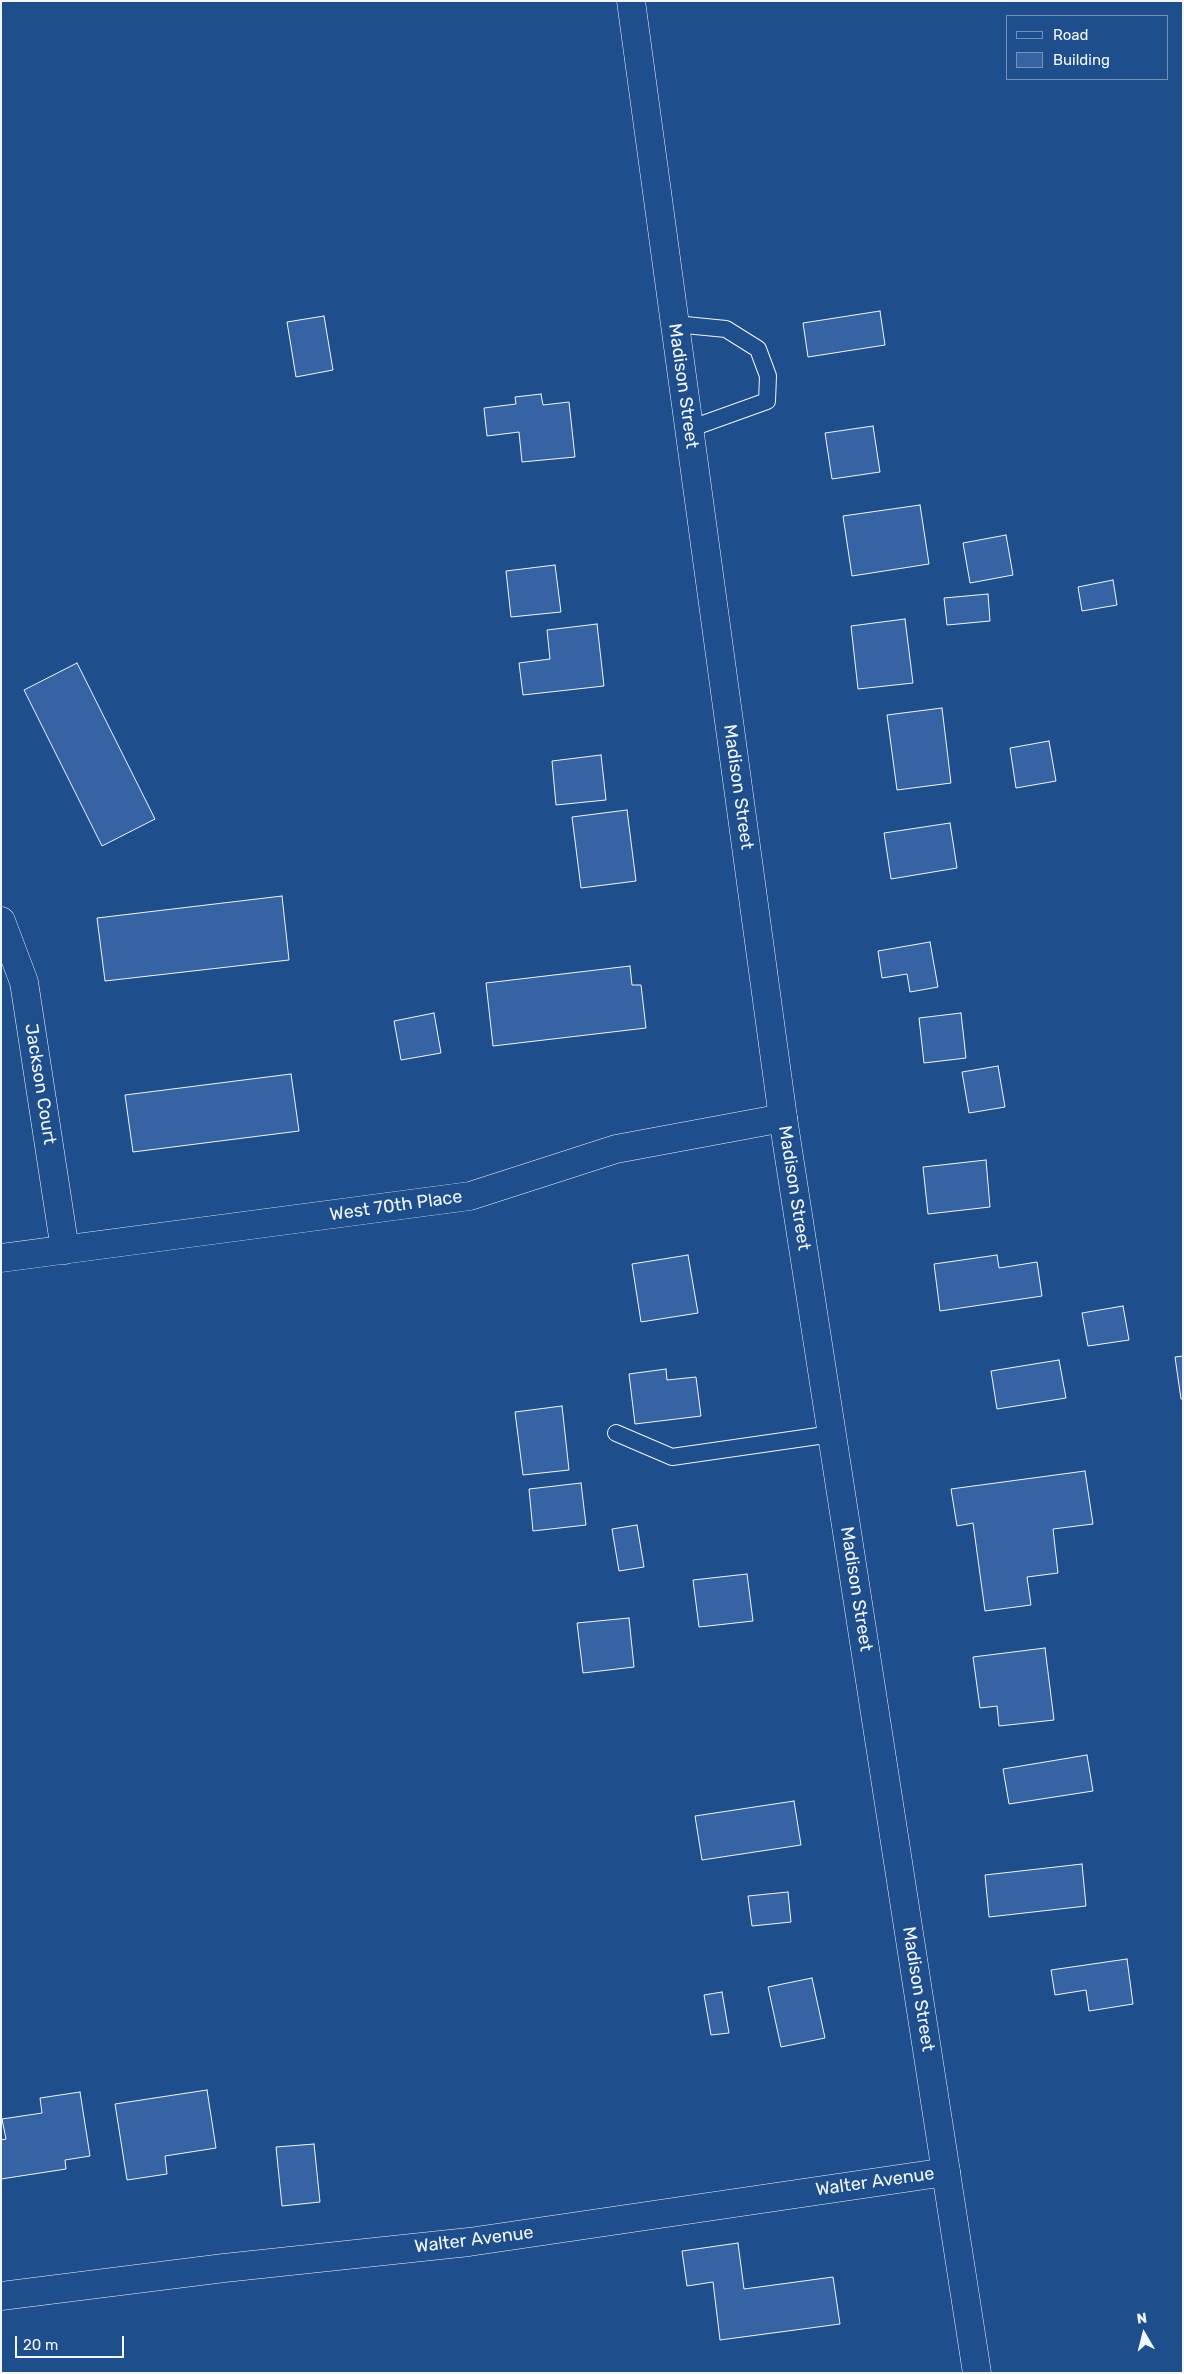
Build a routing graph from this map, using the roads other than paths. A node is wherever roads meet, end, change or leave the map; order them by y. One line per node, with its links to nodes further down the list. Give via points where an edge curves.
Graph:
1 (631, 1): 2 (street, Madison Street)
2 (675, 324): 3 (street, Madison Street); 3 (lane, via 726,329 758,349 768,376 766,401)
3 (689, 429): 5 (street, Madison Street)
4 (1, 921): 6 (street, Jackson Court, via 24,982)
5 (783, 1118): 6 (street, West 70th Place, via 616,1149 470,1196); 9 (street, Madison Street)
6 (65, 1250): 7 (street, West 70th Place)
7 (1, 1258)
8 (616, 1433): 9 (lane, via 672,1456)
9 (832, 1434): 10 (street, Madison Street)
10 (946, 2172): 11 (street, Walter Avenue, via 469,2242); 12 (street, Madison Street)
11 (1, 2296)
12 (977, 2373)

